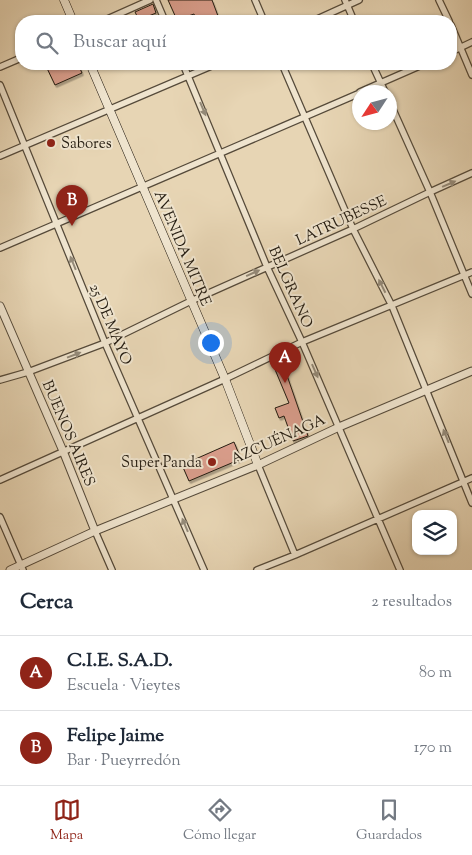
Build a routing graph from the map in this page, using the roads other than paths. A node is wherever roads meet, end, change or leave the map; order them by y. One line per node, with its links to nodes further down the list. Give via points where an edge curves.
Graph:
1 (64, 0): 8 (main road)
2 (150, 0): 9 (street)
3 (156, 0): 10 (street)
4 (255, 0): 11 (street)
5 (360, 0): 7 (street)
6 (440, 0): 14 (street)
7 (346, 3): 12 (street); 13 (street)
8 (70, 15)
9 (116, 15)
10 (162, 15)
11 (261, 15)
12 (324, 15)
13 (351, 15)
14 (446, 15)
15 (457, 38): 17 (street)
16 (472, 42): 17 (street)
17 (461, 47): 18 (street); 27 (street)
18 (457, 49)
19 (15, 61): 20 (street)
20 (0, 67)
21 (92, 70): 32 (main road, AVENIDA MITRE)
22 (186, 70): 28 (street, BELGRANO)
23 (202, 70): 28 (street)
24 (285, 70): 33 (street)
25 (374, 70): 29 (street)
26 (411, 70): 29 (street)
27 (472, 75)
28 (188, 76): 32 (street); 36 (street, BELGRANO, one-way to 36)
29 (380, 84)
30 (0, 85): 35 (street, 25 DE MAYO)
31 (352, 96): 33 (street)
32 (109, 110): 35 (street); 39 (main road, AVENIDA MITRE)
33 (305, 116): 36 (street); 42 (street)
34 (397, 119): 40 (street)
35 (23, 146): 37 (street); 41 (street, 25 DE MAYO)
36 (221, 152): 39 (street); 44 (street, BELGRANO)
37 (0, 156)
38 (472, 174): 40 (street, LATRUBESSE, one-way to 38)
39 (142, 186): 41 (street); 48 (main road, AVENIDA MITRE)
40 (430, 192): 42 (street, LATRUBESSE); 46 (street)
41 (56, 223): 43 (street); 52 (street, 25 DE MAYO, one-way to 41)
42 (353, 229): 44 (street, LATRUBESSE); 50 (street, one-way to 42)
43 (0, 248)
44 (267, 267): 48 (street, LATRUBESSE, one-way to 44); 51 (street, BELGRANO)
45 (472, 272): 46 (street)
46 (464, 275): 47 (street); 50 (street)
47 (472, 294)
48 (191, 301): 52 (street, LATRUBESSE); 55 (main road, AVENIDA MITRE)
49 (0, 306): 54 (street, BUENOS AIRES)
50 (392, 306): 51 (street); 57 (street)
51 (302, 342): 55 (street); 59 (street, BELGRANO, one-way to 59)
52 (104, 343): 54 (street, LATRUBESSE, one-way to 52); 58 (street, 25 DE MAYO)
53 (472, 371): 57 (street, AZCUÉNAGA)
54 (28, 372): 56 (street, LATRUBESSE); 60 (street, BUENOS AIRES)
55 (225, 379): 58 (street); 61 (main road, AVENIDA MITRE)
56 (0, 380)
57 (427, 391): 59 (street, AZCUÉNAGA); 64 (street, one-way to 57)
58 (137, 418): 60 (street); 65 (street, 25 DE MAYO)
59 (339, 427): 61 (street, AZCUÉNAGA); 68 (street, BELGRANO)
60 (63, 451): 63 (street); 69 (street, BUENOS AIRES)
61 (258, 465): 65 (street, AZCUÉNAGA); 70 (street, AVENIDA MITRE)
62 (472, 478): 64 (street)
63 (0, 480)
64 (464, 481): 66 (street); 68 (street)
65 (174, 499): 69 (street, AZCUÉNAGA); 74 (street, 25 DE MAYO, one-way to 65)
66 (472, 503)
67 (0, 517): 71 (street)
68 (378, 519): 70 (street); 76 (street, BELGRANO)
69 (95, 531): 71 (street, AZCUÉNAGA); 73 (street, BUENOS AIRES)
70 (295, 555): 75 (street)
71 (22, 568): 72 (street, AZCUÉNAGA)
72 (10, 570)
73 (112, 570)
74 (204, 570)
75 (257, 570)
76 (400, 570)

